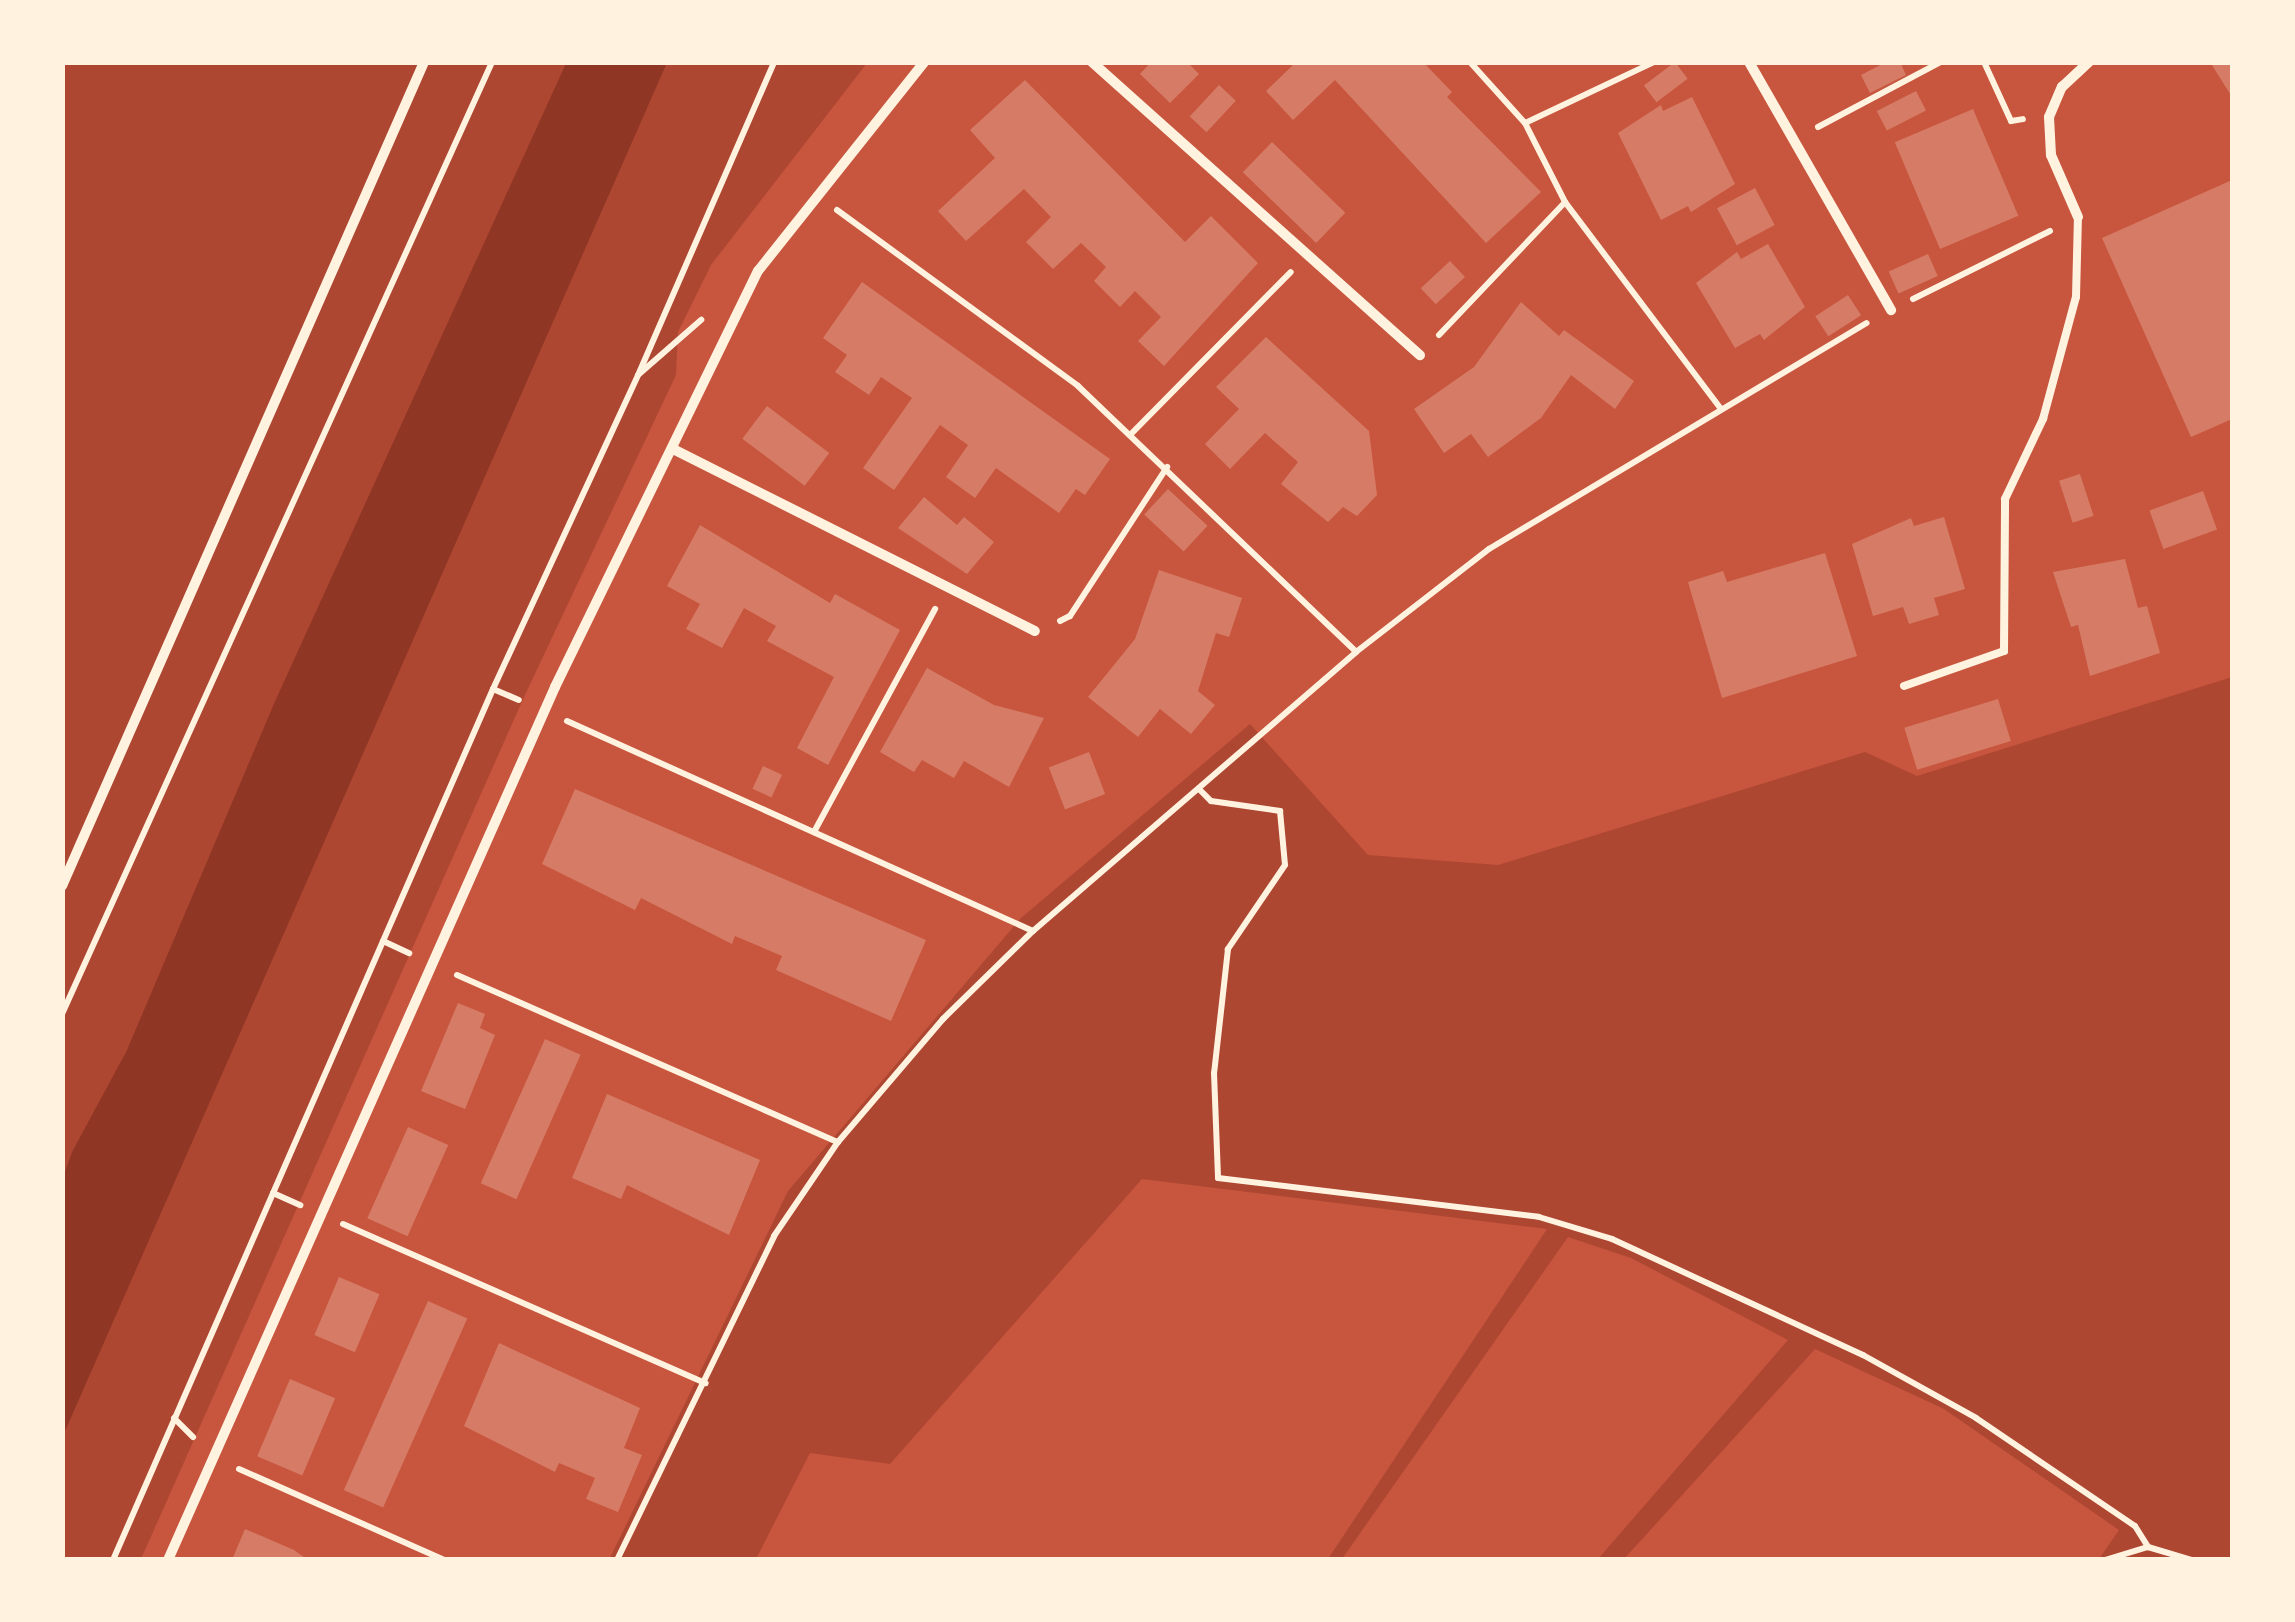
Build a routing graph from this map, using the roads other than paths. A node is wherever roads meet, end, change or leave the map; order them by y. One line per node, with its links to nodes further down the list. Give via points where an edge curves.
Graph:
1 (424, 62): 12 (street)
2 (924, 62): 9 (street, via 758,271)
3 (1092, 62): 8 (street)
4 (1749, 62): 7 (street)
5 (2088, 62): 6 (street, via 2062,88 2049,117 2051,154)
6 (2078, 217): 11 (lane, via 2072,314 2043,419 2005,499 2004,651)
7 (1891, 310)
8 (1420, 355)
9 (673, 449): 10 (street); 13 (street, via 544,710)
10 (1036, 631)
11 (1904, 686)
12 (62, 886)
13 (168, 1560)

